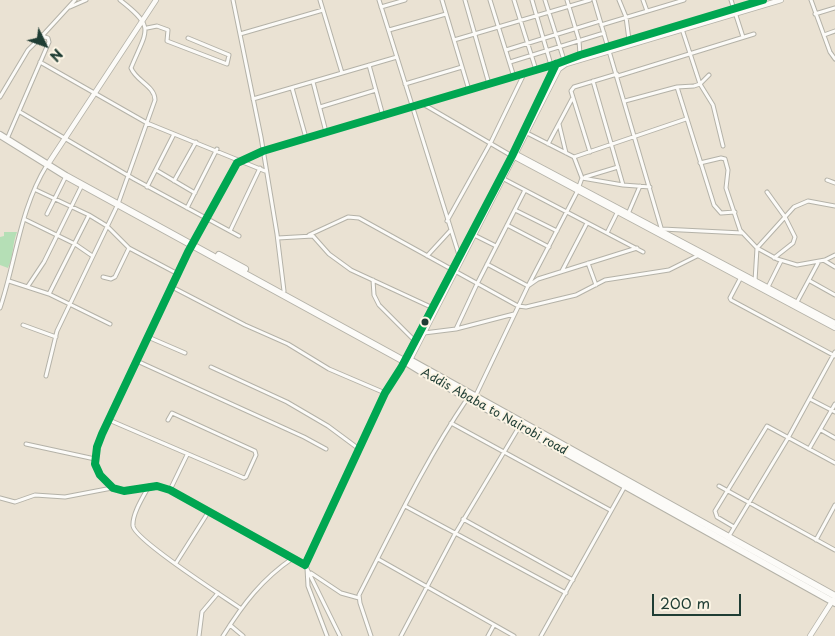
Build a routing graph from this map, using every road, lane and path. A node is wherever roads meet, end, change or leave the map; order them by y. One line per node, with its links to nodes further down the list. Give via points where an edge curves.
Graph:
1 (75, 0): 26 (street)
2 (86, 0): 26 (street)
3 (120, 0): 37 (street)
4 (156, 0): 37 (main road)
5 (233, 0): 47 (street)
6 (320, 0): 29 (street)
7 (379, 0): 27 (street)
8 (405, 0): 27 (street)
9 (442, 0): 33 (street)
10 (465, 0): 48 (street)
11 (490, 0): 40 (street)
12 (514, 0): 38 (street)
13 (532, 0): 35 (street)
14 (546, 0): 32 (street)
15 (567, 0): 25 (street)
16 (590, 0): 25 (street)
17 (594, 0): 39 (street)
18 (619, 0): 36 (street)
19 (643, 0): 30 (street)
20 (684, 0): 30 (street)
21 (731, 0): 31 (street)
22 (762, 0): 31 (main road)
23 (781, 0): 31 (main road)
24 (810, 0): 34 (street)
25 (569, 6): 32 (street); 42 (street)
26 (69, 7): 52 (street)
27 (382, 7): 43 (street)
28 (835, 8): 34 (street)
29 (323, 10): 47 (street); 76 (street)
30 (647, 11): 36 (street)
31 (734, 11): 44 (main road); 53 (street); 58 (main road)
32 (549, 13): 35 (street); 50 (street)
33 (446, 14): 43 (street); 56 (street)
34 (815, 14): 51 (street)
35 (536, 16): 38 (street); 55 (street)
36 (626, 18): 39 (street); 58 (street)
37 (143, 20): 41 (street); 90 (main road)
38 (520, 21): 40 (street); 59 (street)
39 (601, 23): 42 (street); 46 (street)
40 (498, 27): 48 (street); 62 (street)
41 (147, 28): 54 (street, via 157,26 168,30 167,41 227,64 228,54); 101 (street, via 132,68 135,76 155,96)
42 (576, 29): 50 (street); 57 (street)
43 (389, 30): 67 (street)
44 (682, 30): 61 (main road); 64 (street)
45 (835, 31): 51 (street)
46 (604, 33): 57 (street); 61 (street)
47 (240, 34): 93 (street)
48 (475, 34): 56 (street); 84 (street)
49 (754, 34): 53 (street)
50 (556, 35): 55 (street); 60 (street)
51 (824, 35): 68 (street)
52 (42, 36): 70 (street, via 49,42); 91 (street, via 28,50)
53 (743, 37): 64 (street)
54 (188, 38)
55 (543, 39): 59 (street); 63 (street)
56 (454, 40): 74 (street)
57 (579, 40): 60 (street); 66 (street)
58 (628, 40): 61 (main road)
59 (528, 44): 62 (street); 65 (street)
60 (559, 47): 63 (street); 69 (street)
61 (609, 49): 66 (main road); 78 (street); 104 (main road, via 559,69)
62 (506, 50): 71 (street)
63 (547, 50): 65 (street); 73 (street)
64 (690, 54): 78 (street); 85 (street)
65 (531, 55): 71 (street); 75 (street)
66 (580, 55): 69 (main road)
67 (397, 57): 72 (street); 83 (street)
68 (835, 59)
69 (564, 60): 73 (main road)
70 (40, 62): 90 (street); 98 (street)
71 (510, 62): 80 (street)
72 (369, 65): 76 (street); 88 (street)
73 (554, 65): 75 (street); 120 (main road)
74 (462, 67): 83 (street); 89 (street)
75 (536, 70): 77 (street)
76 (342, 73): 82 (street)
77 (524, 74): 80 (street); 112 (street)
78 (618, 75): 81 (street); 94 (street)
79 (709, 75): 85 (street)
80 (514, 76): 84 (street)
81 (593, 81): 92 (street, via 574,88); 114 (street)
82 (313, 82): 87 (street); 96 (street)
83 (405, 84): 97 (street)
84 (489, 84): 89 (street)
85 (700, 84): 86 (street); 115 (street, via 713,105)
86 (678, 87): 94 (street); 100 (street)
87 (292, 88): 93 (street); 109 (street)
88 (376, 90): 96 (street); 99 (street)
89 (469, 90): 95 (street)
90 (95, 93): 101 (street); 108 (main road)
91 (0, 97)
92 (572, 98): 102 (street); 118 (street)
93 (253, 99): 117 (street)
94 (625, 101): 107 (street)
95 (423, 104): 97 (street); 112 (street)
96 (320, 107): 103 (street)
97 (411, 108): 99 (street); 161 (street)
98 (20, 112): 108 (street); 110 (street)
99 (383, 116): 103 (street)
100 (686, 119): 107 (street); 123 (street)
101 (148, 123): 106 (street); 129 (street)
102 (558, 123): 113 (street); 119 (street)
103 (326, 132): 109 (street)
104 (527, 132): 113 (street); 120 (main road)
105 (0, 134): 110 (highway, Addis Ababa to Nairobi road)
106 (174, 134): 111 (street); 127 (street)
107 (636, 137): 114 (street); 140 (street)
108 (65, 138): 124 (main road); 129 (street)
109 (306, 138): 117 (street)
110 (7, 140): 124 (highway, Addis Ababa to Nairobi road)
111 (196, 142): 116 (street); 134 (street)
112 (491, 142): 120 (street); 161 (street)
113 (548, 144): 119 (street)
114 (611, 145): 118 (street); 125 (street)
115 (724, 146)
116 (217, 149): 122 (street); 145 (street)
117 (263, 151): 122 (street); 128 (street)
118 (590, 152): 121 (street)
119 (566, 153): 121 (street)
120 (513, 154): 131 (main road); 141 (main road)
121 (574, 158): 132 (street)
122 (242, 159): 126 (street); 159 (street)
123 (700, 163): 154 (street, via 716,209 728,214); 154 (street, via 726,159 726,188)
124 (48, 164): 130 (highway, Addis Ababa to Nairobi road); 142 (street); 147 (highway, Addis Ababa to Nairobi road)
125 (618, 167): 132 (street); 137 (street)
126 (260, 168): 128 (street); 166 (street)
127 (156, 170): 134 (street); 139 (street)
128 (266, 171): 175 (street)
129 (128, 175): 139 (street); 147 (street)
130 (66, 176): 136 (highway, Addis Ababa to Nairobi road); 146 (street)
131 (502, 178): 143 (street); 171 (main road)
132 (582, 178): 137 (street); 141 (street)
133 (827, 180): 135 (street)
134 (174, 181): 145 (street)
135 (835, 183)
136 (82, 185): 147 (highway, Addis Ababa to Nairobi road); 149 (street)
137 (623, 185): 138 (street)
138 (640, 186): 140 (street); 156 (street)
139 (147, 187): 150 (street)
140 (650, 187): 168 (street)
141 (578, 189): 152 (main road); 153 (street)
142 (36, 190): 146 (street); 160 (street)
143 (525, 190): 151 (street); 153 (street)
144 (768, 192): 158 (street)
145 (195, 193): 150 (street)
146 (54, 198): 149 (street); 155 (street)
147 (118, 202): 164 (street); 176 (highway, Addis Ababa to Nairobi road)
148 (835, 206): 158 (street, via 802,202)
149 (70, 207): 157 (street); 172 (street)
150 (187, 208): 159 (street)
151 (515, 210): 163 (street); 167 (street)
152 (618, 211): 156 (main road); 169 (street); 188 (main road)
153 (567, 212): 162 (street); 167 (street)
154 (735, 212): 170 (street)
155 (47, 214)
156 (628, 214): 168 (main road)
157 (89, 215): 164 (street); 177 (street)
158 (785, 217): 182 (street); 189 (street, via 795,240)
159 (206, 218): 166 (street); 176 (street)
160 (24, 219): 172 (street); 202 (street)
161 (447, 221): 165 (street)
162 (587, 223): 169 (street); 197 (street)
163 (507, 225): 178 (street); 179 (street)
164 (107, 226): 180 (street); 184 (street)
165 (450, 230): 186 (street); 187 (street)
166 (230, 231): 174 (street)
167 (557, 231): 179 (street)
168 (662, 231): 170 (street); 203 (main road)
169 (607, 233): 181 (street)
170 (743, 233): 182 (street)
171 (472, 234): 178 (street); 187 (main road); 196 (main road)
172 (56, 235): 177 (street); 207 (street)
173 (309, 235): 175 (street); 186 (street, via 353,216 394,235); 201 (street, via 316,238 333,258)
174 (239, 236)
175 (278, 238): 211 (street)
176 (192, 243): 198 (street); 211 (highway, Addis Ababa to Nairobi road); 231 (highway, Addis Ababa to Nairobi road)
177 (75, 244): 184 (street); 212 (street)
178 (496, 246): 194 (street)
179 (549, 247): 208 (street)
180 (129, 248): 198 (street); 199 (street, via 115,278)
181 (637, 248): 183 (street); 193 (street)
182 (757, 248): 189 (street); 203 (street)
183 (643, 252)
184 (91, 255): 215 (street)
185 (835, 255): 190 (street)
186 (427, 256): 196 (street)
187 (459, 256): 196 (main road)
188 (697, 256): 200 (main road); 206 (street, via 669,270 605,280)
189 (774, 258): 191 (street)
190 (825, 260): 192 (street); 195 (street)
191 (781, 261): 192 (street, via 797,265); 210 (street)
192 (818, 262): 204 (street)
193 (588, 263): 197 (street); 206 (street)
194 (487, 264): 205 (street); 208 (street)
195 (835, 267)
196 (453, 272): 205 (street); 218 (main road)
197 (562, 272): 208 (street, via 538,279)
198 (178, 274): 209 (street)
199 (104, 277)
200 (740, 279): 223 (main road); 230 (street, via 731,300)
201 (373, 280): 218 (street); 228 (street, via 374,295 379,305)
202 (9, 281): 207 (street); 217 (street)
203 (755, 281): 210 (main road)
204 (810, 281): 213 (street); 214 (street)
205 (476, 284): 216 (street); 224 (street)
206 (596, 285): 216 (street, via 576,295 534,307)
207 (28, 286): 212 (street)
208 (528, 286): 216 (street)
209 (172, 287): 226 (street); 235 (street, via 288,344 329,369)
210 (768, 287): 214 (main road)
211 (284, 290): 231 (highway, Addis Ababa to Nairobi road)
212 (49, 294): 215 (street)
213 (835, 294)
214 (796, 302): 220 (main road)
215 (70, 305): 221 (street); 227 (street)
216 (518, 306): 219 (street)
217 (0, 308)
218 (434, 308): 225 (main road); 228 (main road)
219 (514, 314): 224 (street); 236 (street)
220 (835, 323)
221 (110, 324)
222 (23, 325): 227 (street)
223 (835, 328)
224 (456, 329): 225 (street)
225 (424, 333): 231 (main road)
226 (148, 337): 229 (street); 232 (street)
227 (56, 338): 234 (street)
228 (414, 340): 231 (main road)
229 (185, 353)
230 (834, 354): 238 (street)
231 (407, 360): 235 (street); 236 (highway, Addis Ababa to Nairobi road); 237 (highway, Addis Ababa to Nairobi road)
232 (137, 361): 241 (street); 249 (street)
233 (211, 367): 250 (street, via 287,402)
234 (46, 376)
235 (385, 393): 250 (street)
236 (476, 397): 237 (street); 244 (highway, Addis Ababa to Nairobi road)
237 (468, 398): 243 (street); 244 (highway, Addis Ababa to Nairobi road)
238 (810, 399): 240 (street); 246 (street)
239 (835, 404): 240 (street)
240 (833, 411): 245 (street)
241 (109, 420): 253 (street); 254 (street)
242 (168, 420): 253 (street, via 172,414 256,453 245,478)
243 (451, 423): 252 (street); 265 (street)
244 (521, 424): 252 (street); 256 (highway, Addis Ababa to Nairobi road)
245 (821, 430): 247 (street); 251 (street)
246 (788, 438): 251 (street); 261 (street, via 769,426 765,427); 263 (street)
247 (835, 438)
248 (26, 444): 254 (street)
249 (326, 449)
250 (359, 449): 277 (street)
251 (809, 449): 255 (street)
252 (504, 453): 266 (street); 268 (street)
253 (188, 455): 260 (street)
254 (95, 459): 259 (street, via 97,470)
255 (835, 463)
256 (626, 483): 266 (street); 271 (highway, Addis Ababa to Nairobi road); 284 (highway, Addis Ababa to Nairobi road)
257 (149, 486): 259 (street, via 124,491); 260 (street); 276 (street, via 133,526 147,542)
258 (719, 486): 261 (street)
259 (113, 488): 262 (street, via 65,497 35,495 15,502)
260 (170, 490): 267 (street)
261 (728, 491): 263 (street); 269 (street, via 715,514)
262 (0, 498)
263 (750, 502): 269 (street); 272 (street)
264 (835, 505): 272 (street)
265 (405, 506): 270 (street); 275 (street)
266 (610, 510): 279 (street)
267 (209, 511): 274 (street); 276 (street)
268 (464, 519): 270 (street); 279 (street)
269 (734, 527): 271 (street)
270 (455, 534): 280 (street); 282 (street)
271 (729, 536): 284 (highway, Addis Ababa to Nairobi road)
272 (816, 540): 273 (street)
273 (835, 550)
274 (293, 558): 277 (street); 285 (street, via 263,582)
275 (378, 559): 280 (street); 283 (street)
276 (176, 563): 281 (street)
277 (306, 566): 278 (street); 291 (street, via 308,586)
278 (309, 572): 283 (street, via 341,593); 292 (street)
279 (573, 580): 282 (street)
280 (426, 588): 287 (street); 294 (street)
281 (218, 593): 285 (street); 288 (street, via 202,612)
282 (566, 593): 297 (street)
283 (359, 598): 293 (street)
284 (834, 600): 298 (main road)
285 (240, 608): 286 (street)
286 (230, 625): 289 (street); 290 (street)
287 (494, 625): 295 (street); 296 (street)
288 (199, 636)
289 (223, 636)
290 (243, 636)
291 (327, 636)
292 (340, 636)
293 (371, 636)
294 (400, 636)
295 (488, 636)
296 (514, 636)
297 (541, 636)
298 (810, 636)

